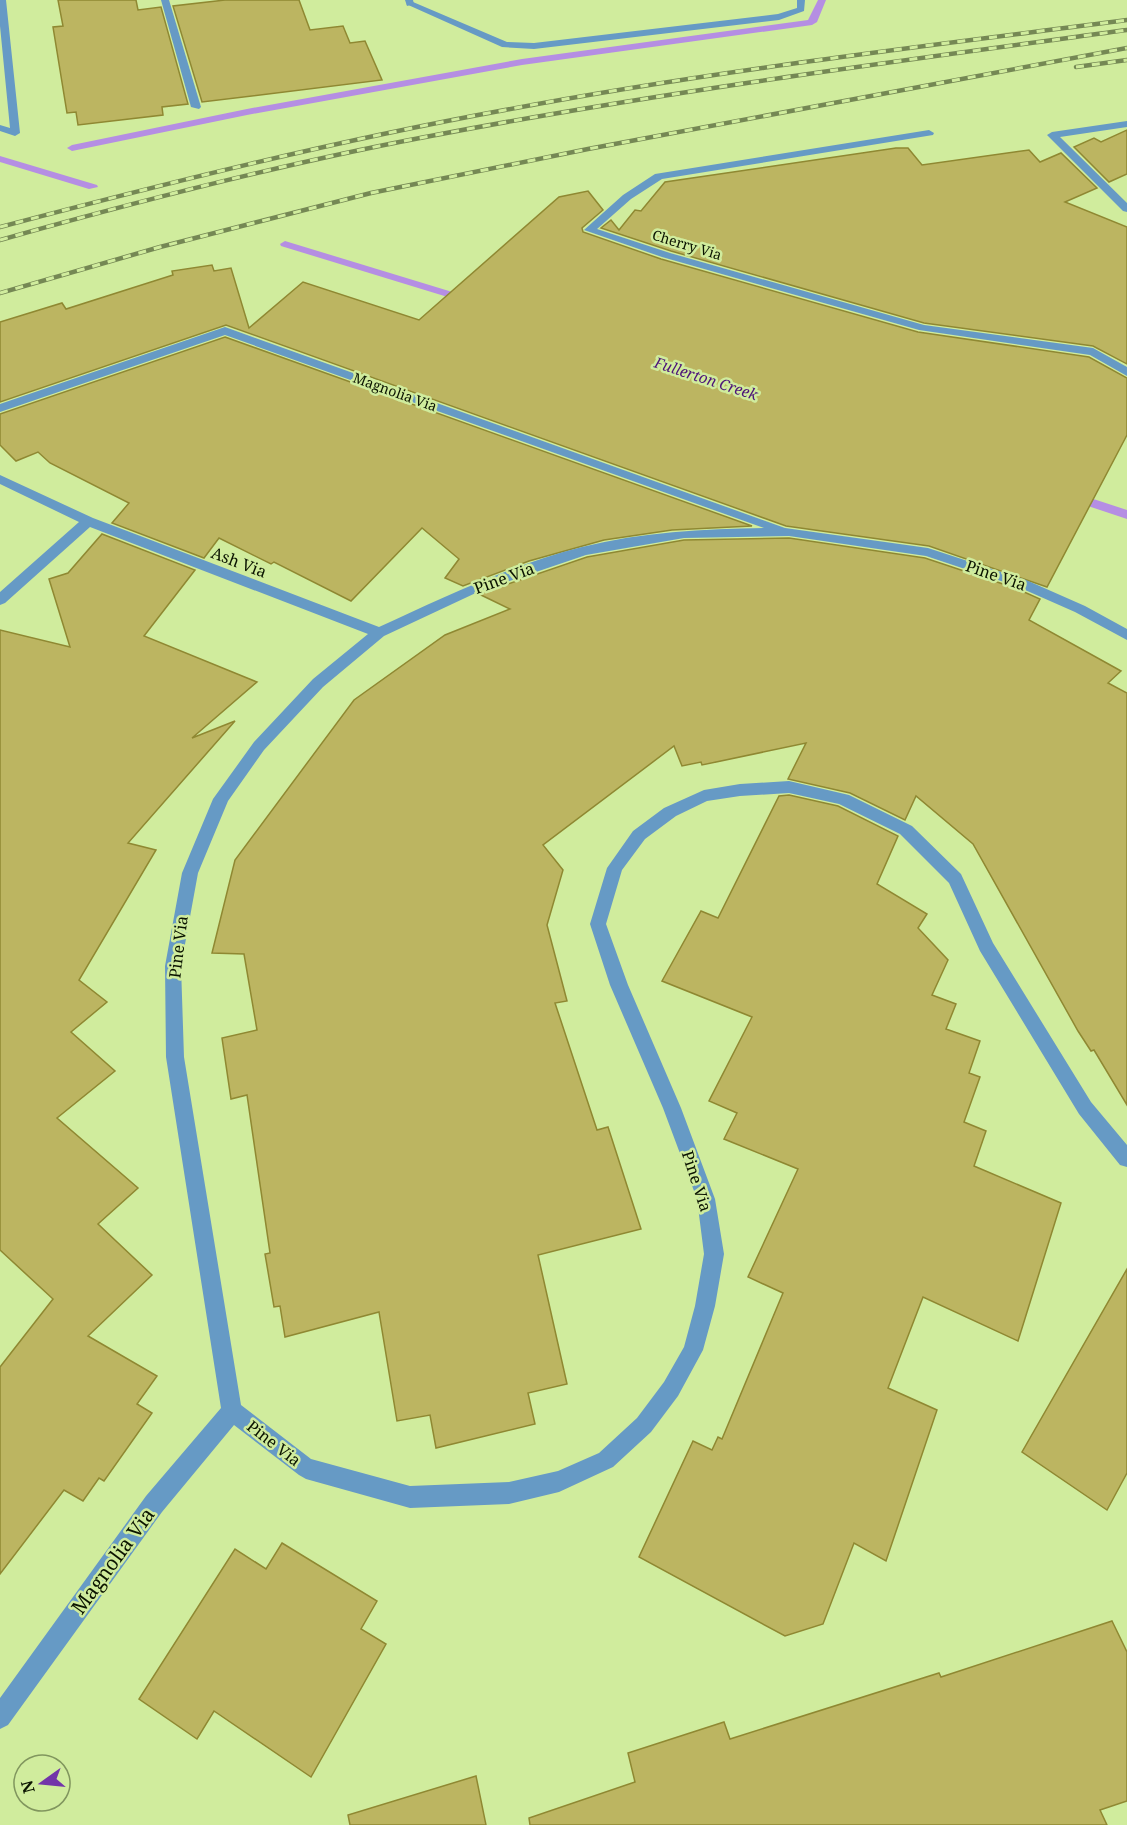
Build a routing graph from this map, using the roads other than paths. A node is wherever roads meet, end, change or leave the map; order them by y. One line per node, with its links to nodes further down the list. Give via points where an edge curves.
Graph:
1 (2, 0): 5 (street)
2 (165, 0): 6 (street)
3 (801, 0): 4 (street, via 801,9 779,17 534,46 505,45)
4 (410, 2)
5 (3, 31): 8 (street, via 15,133)
6 (196, 107)
7 (1127, 124): 11 (street, via 1052,135)
8 (0, 128)
9 (929, 133): 13 (street, Cherry Via, via 658,176 589,230 923,328 1093,352)
10 (1127, 190): 11 (street)
11 (1110, 192): 12 (street)
12 (1127, 209)
13 (1127, 372)
14 (0, 408): 17 (street, Magnolia Via, via 225,331)
15 (0, 479): 16 (street, Ash Via)
16 (88, 521): 18 (street); 19 (street, Ash Via)
17 (789, 532): 19 (street, Pine Via, via 684,534 584,551 475,588); 20 (street, Pine Via, via 928,552 1021,583)
18 (0, 600)
19 (379, 633): 22 (street, Pine Via, via 318,683 259,746 221,799 187,885 173,966 175,1057)
20 (1127, 635)
21 (1127, 1159): 22 (street, Pine Via, via 1085,1108 992,956 955,879 906,830 843,799 789,787 740,789 704,796 670,812 639,835 615,868 598,924 706,1199 714,1254 693,1350 644,1425 606,1460 559,1481 509,1493 410,1497 306,1468)
22 (232, 1411): 23 (street, Magnolia Via, via 154,1504)
23 (0, 1717)

